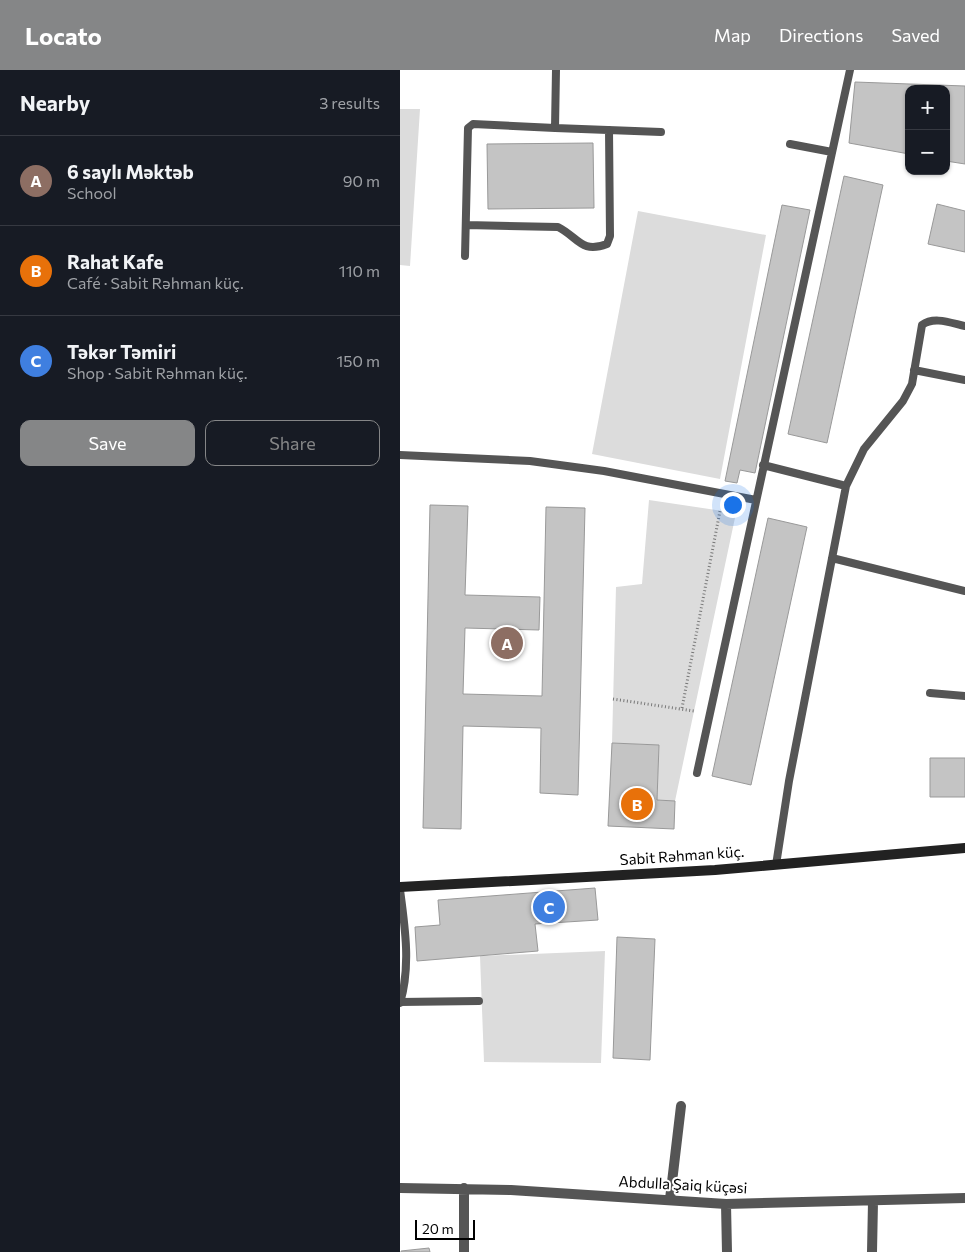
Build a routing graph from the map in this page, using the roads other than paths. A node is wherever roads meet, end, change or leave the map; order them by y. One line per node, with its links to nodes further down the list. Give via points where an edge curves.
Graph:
1 (556, 70): 3 (lane)
2 (850, 70): 7 (lane)
3 (555, 128): 4 (lane); 8 (lane, via 473,124 468,128)
4 (609, 130): 5 (lane); 8 (lane, via 610,236 607,244 587,248 558,227)
5 (661, 132)
6 (790, 144): 7 (lane)
7 (832, 152): 14 (lane)
8 (466, 225): 9 (lane)
9 (465, 256)
10 (965, 326): 11 (lane, via 936,320 928,320 922,325)
11 (914, 370): 12 (lane); 15 (lane, via 912,384 903,401 864,449)
12 (965, 380)
13 (400, 454): 16 (lane, via 604,471)
14 (763, 465): 15 (lane); 16 (lane)
15 (846, 486): 17 (lane)
16 (756, 500): 21 (lane)
17 (832, 558): 18 (lane); 23 (lane)
18 (965, 591)
19 (930, 693): 20 (lane)
20 (965, 696)
21 (697, 772)
22 (965, 848): 23 (main road, Sabit Rəhman küç.)
23 (776, 865): 24 (main road, Sabit Rəhman küç.)
24 (400, 888): 26 (lane, via 405,927 405,970)
25 (479, 1001): 26 (lane)
26 (400, 1002)
27 (682, 1106): 31 (street)
28 (400, 1188): 29 (street, Abdulla Şaiq küçəsi)
29 (464, 1188): 31 (street, Abdulla Şaiq küçəsi); 34 (street)
30 (965, 1198): 32 (street, Abdulla Şaiq küçəsi)
31 (670, 1199): 33 (street, Abdulla Şaiq küçəsi)
32 (873, 1202): 33 (street, Abdulla Şaiq küçəsi); 36 (street)
33 (726, 1204): 35 (street)
34 (464, 1252)
35 (727, 1252)
36 (872, 1252)

